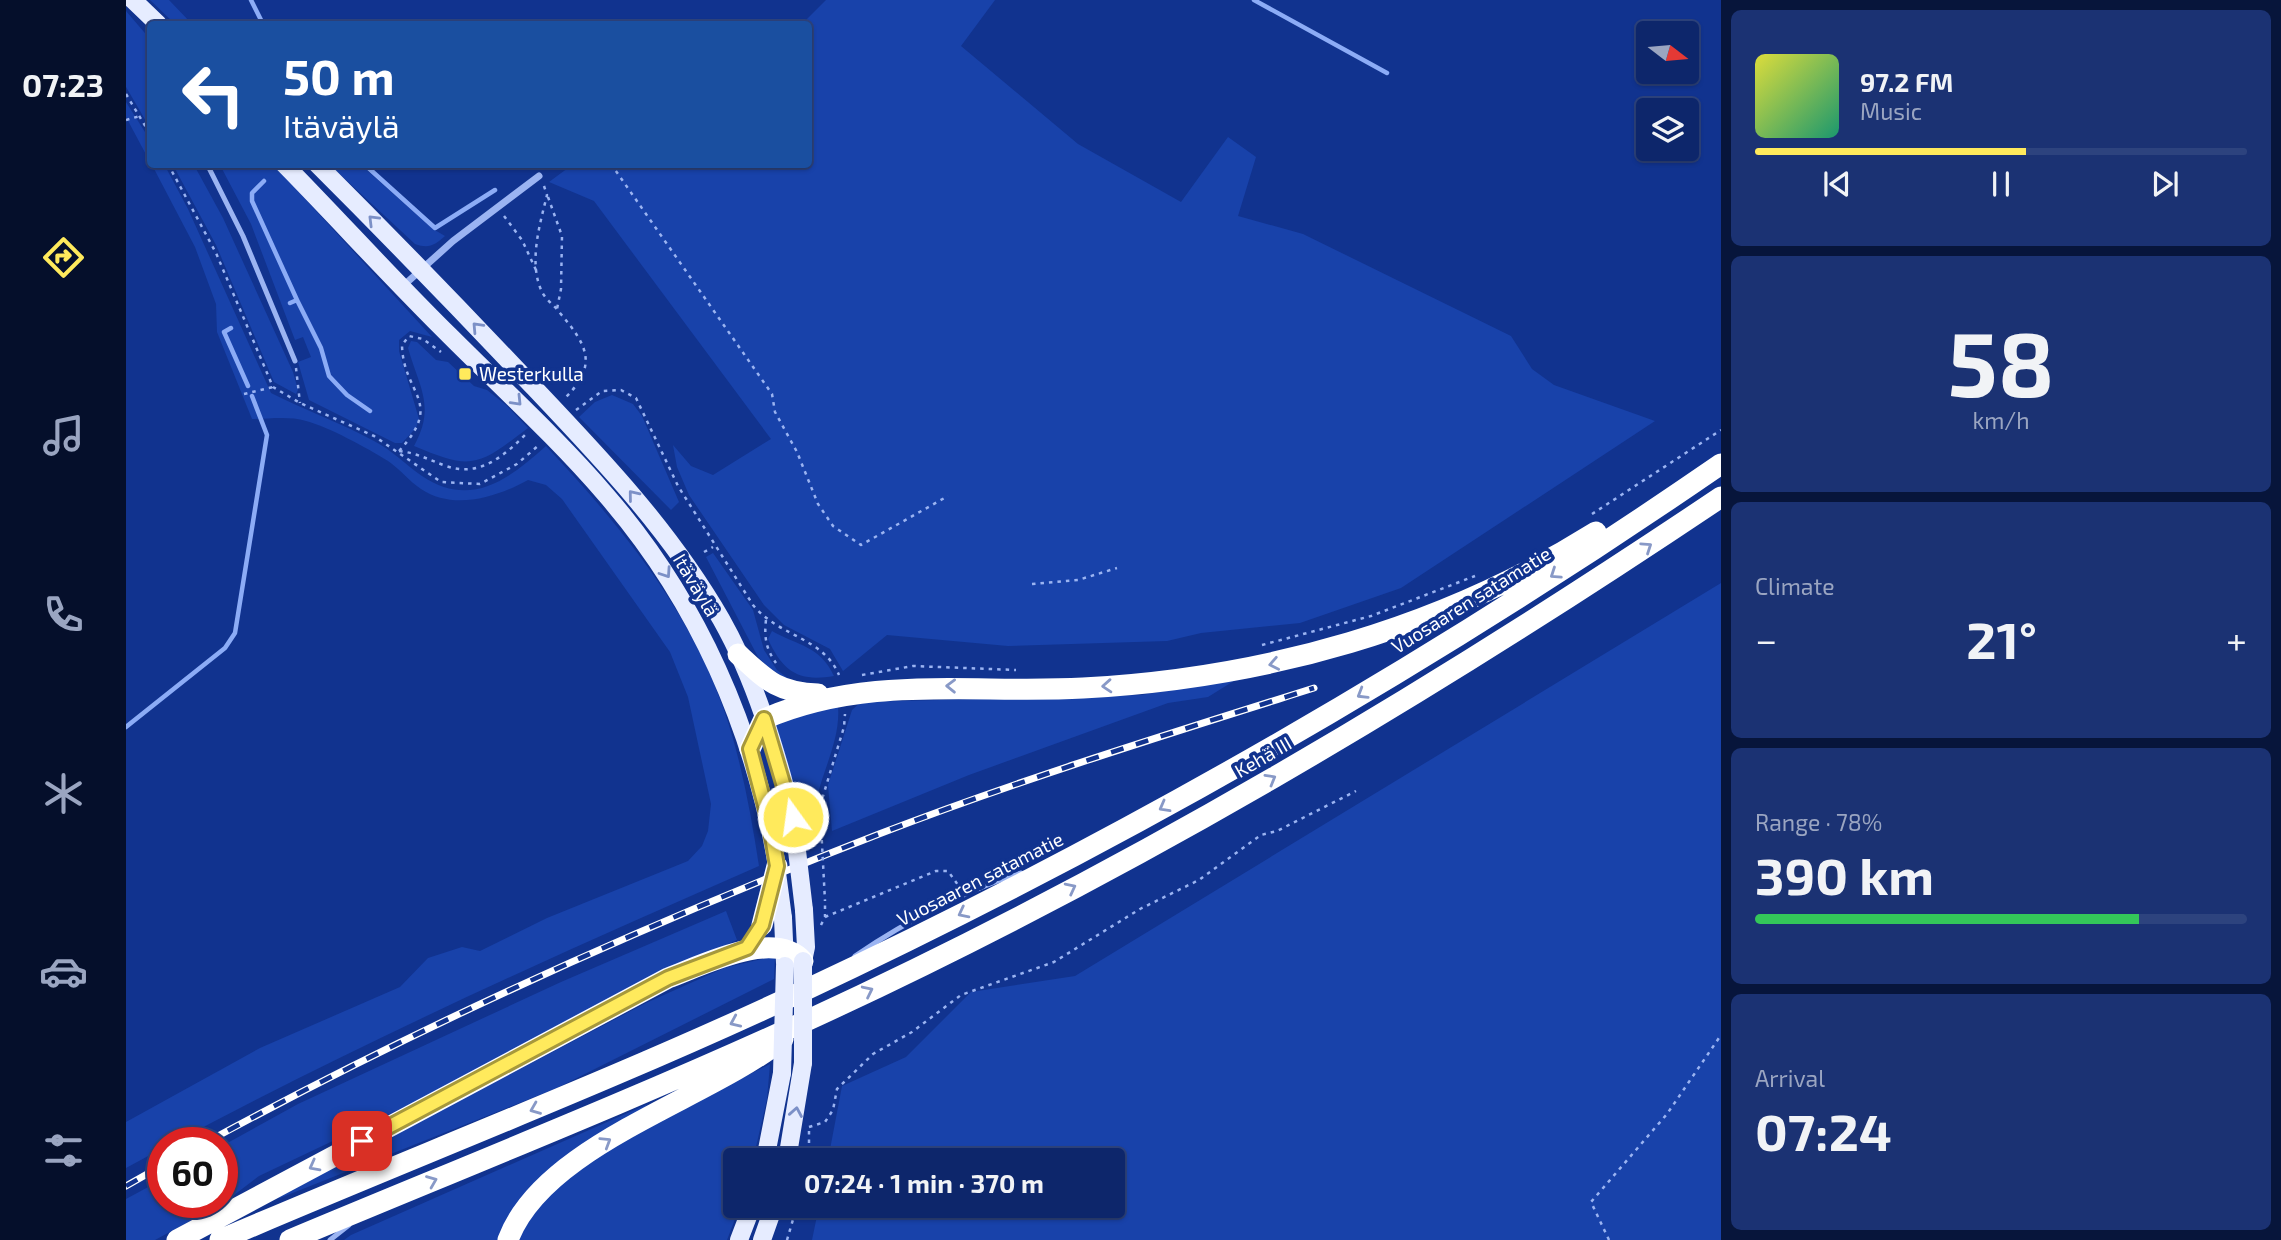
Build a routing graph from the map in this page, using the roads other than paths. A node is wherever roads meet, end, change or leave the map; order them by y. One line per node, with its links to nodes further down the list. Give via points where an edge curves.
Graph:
1 (133, 0): 2 (main road)
2 (154, 21)
3 (209, 168): 9 (lane)
4 (288, 168): 8 (main road, Itäväylä)
5 (321, 168): 7 (main road, Itäväylä, one-way to 5)
6 (539, 176): 7 (street)
7 (422, 268): 8 (street); 12 (main road, Itäväylä, one-way to 7, via 696,579 655,521)
8 (402, 287): 15 (main road, Itäväylä, one-way to 15, via 606,495 646,544 701,633)
9 (295, 361)
10 (1717, 466): 13 (highway, one-way to 13, via 1676,480 1592,534 1439,612 1289,661 1213,676 1080,688); 27 (highway, Vuosaaren satamatie, one-way to 27, via 1495,614 1080,854 798,994 598,1083)
11 (1721, 497): 20 (highway, Kehä III, one-way to 11, via 980,936 1240,797 1465,663)
12 (738, 654): 13 (highway, via 778,688 797,694); 14 (main road, Itäväylä)
13 (841, 686): 14 (highway)
14 (764, 719): 15 (highway); 19 (main road, Itäväylä, bridge, via 793,817 804,910 806,947)
15 (750, 749): 16 (main road, Itäväylä)
16 (777, 866): 17 (highway, bridge)
17 (773, 922): 18 (highway); 19 (main road, Itäväylä)
18 (747, 948): 19 (highway); 26 (highway, one-way to 26, via 668,978)
19 (791, 959): 21 (main road, Itäväylä, bridge, via 782,1073); 22 (main road, Itäväylä, one-way to 19, bridge, via 803,1063)
20 (807, 1020): 23 (highway, one-way to 20); 30 (highway, one-way to 20, via 522,1212 555,1177 629,1128 760,1058)
21 (767, 1148)
22 (789, 1148)
23 (369, 1208): 28 (highway); 29 (lane)
24 (748, 1218): 31 (main road)
25 (770, 1218): 32 (main road)
26 (177, 1240)
27 (220, 1240)
28 (290, 1240)
29 (330, 1240)
30 (508, 1240)
31 (740, 1240)
32 (762, 1240)

